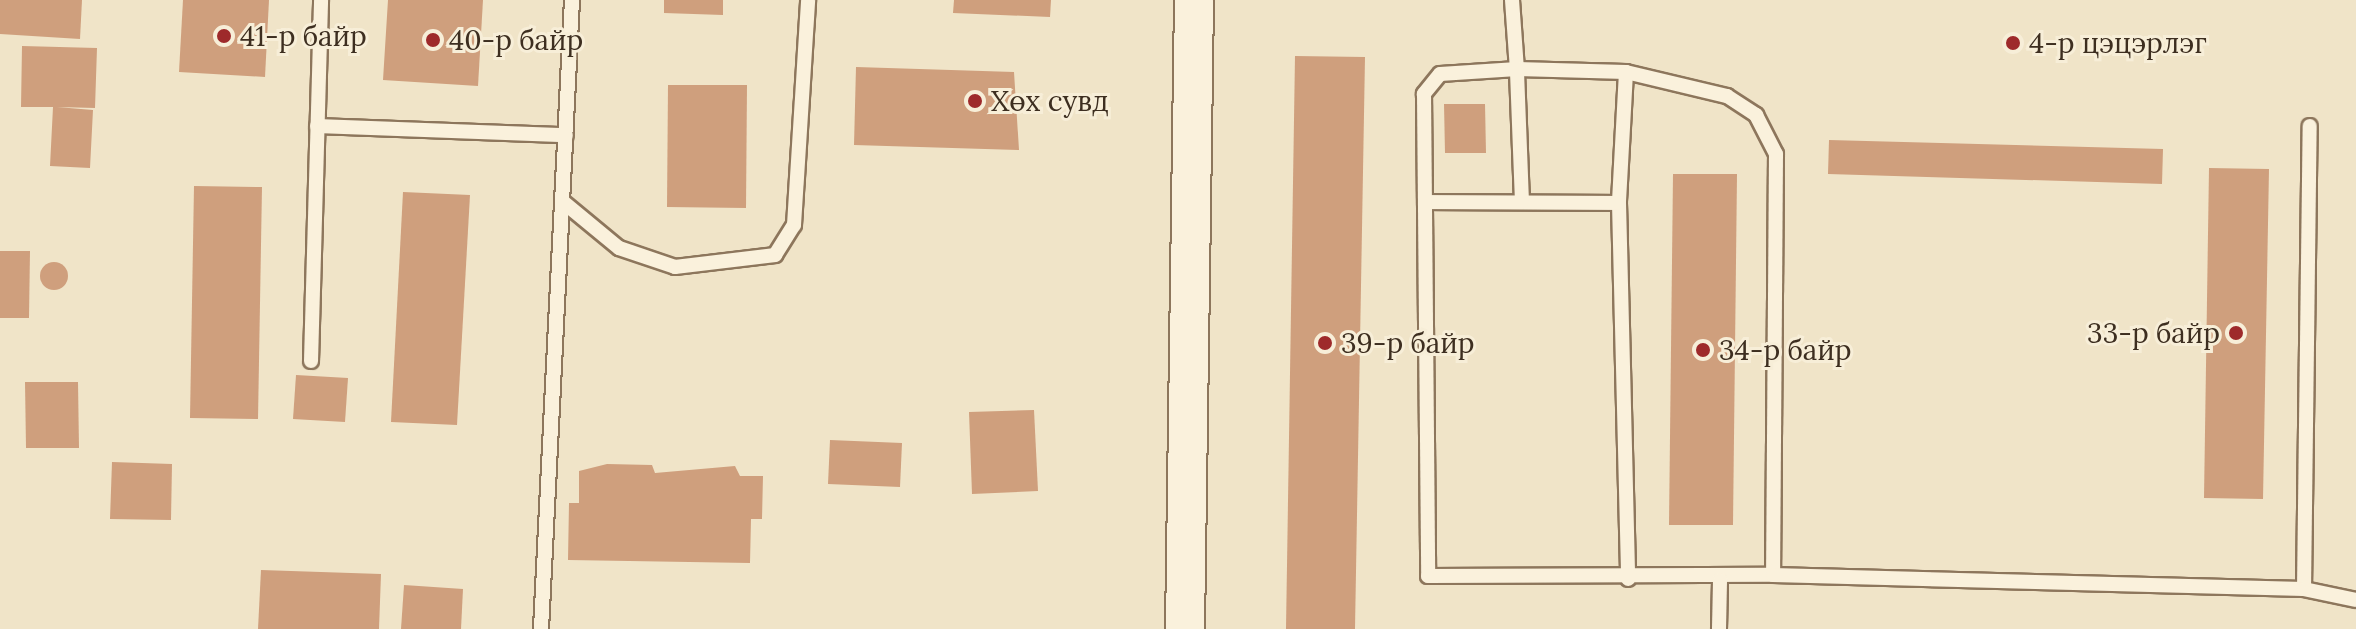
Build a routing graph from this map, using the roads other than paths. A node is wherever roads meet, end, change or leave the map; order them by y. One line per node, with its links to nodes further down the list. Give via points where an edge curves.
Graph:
1 (321, 0): 8 (lane)
2 (572, 0): 10 (lane)
3 (808, 0): 11 (lane, via 794,225 775,255 675,267 619,248)
4 (1194, 0): 22 (main road)
5 (1512, 0): 6 (lane)
6 (1517, 69): 7 (lane); 12 (lane, via 1440,74 1428,85); 13 (lane)
7 (1626, 72): 14 (lane); 16 (lane, via 1727,96 1756,115 1776,154)
8 (317, 126): 10 (lane); 15 (lane)
9 (2310, 126): 19 (lane)
10 (566, 135): 11 (lane)
11 (562, 201): 21 (lane)
12 (1425, 202): 13 (lane); 17 (lane, via 1428,576)
13 (1522, 202): 14 (lane)
14 (1619, 203): 17 (lane)
15 (311, 361)
16 (1773, 575): 18 (lane); 19 (lane)
17 (1628, 579): 18 (lane)
18 (1720, 580): 23 (lane)
19 (2304, 589): 20 (lane)
20 (2356, 600)
21 (541, 629)
22 (1185, 629)
23 (1719, 629)

